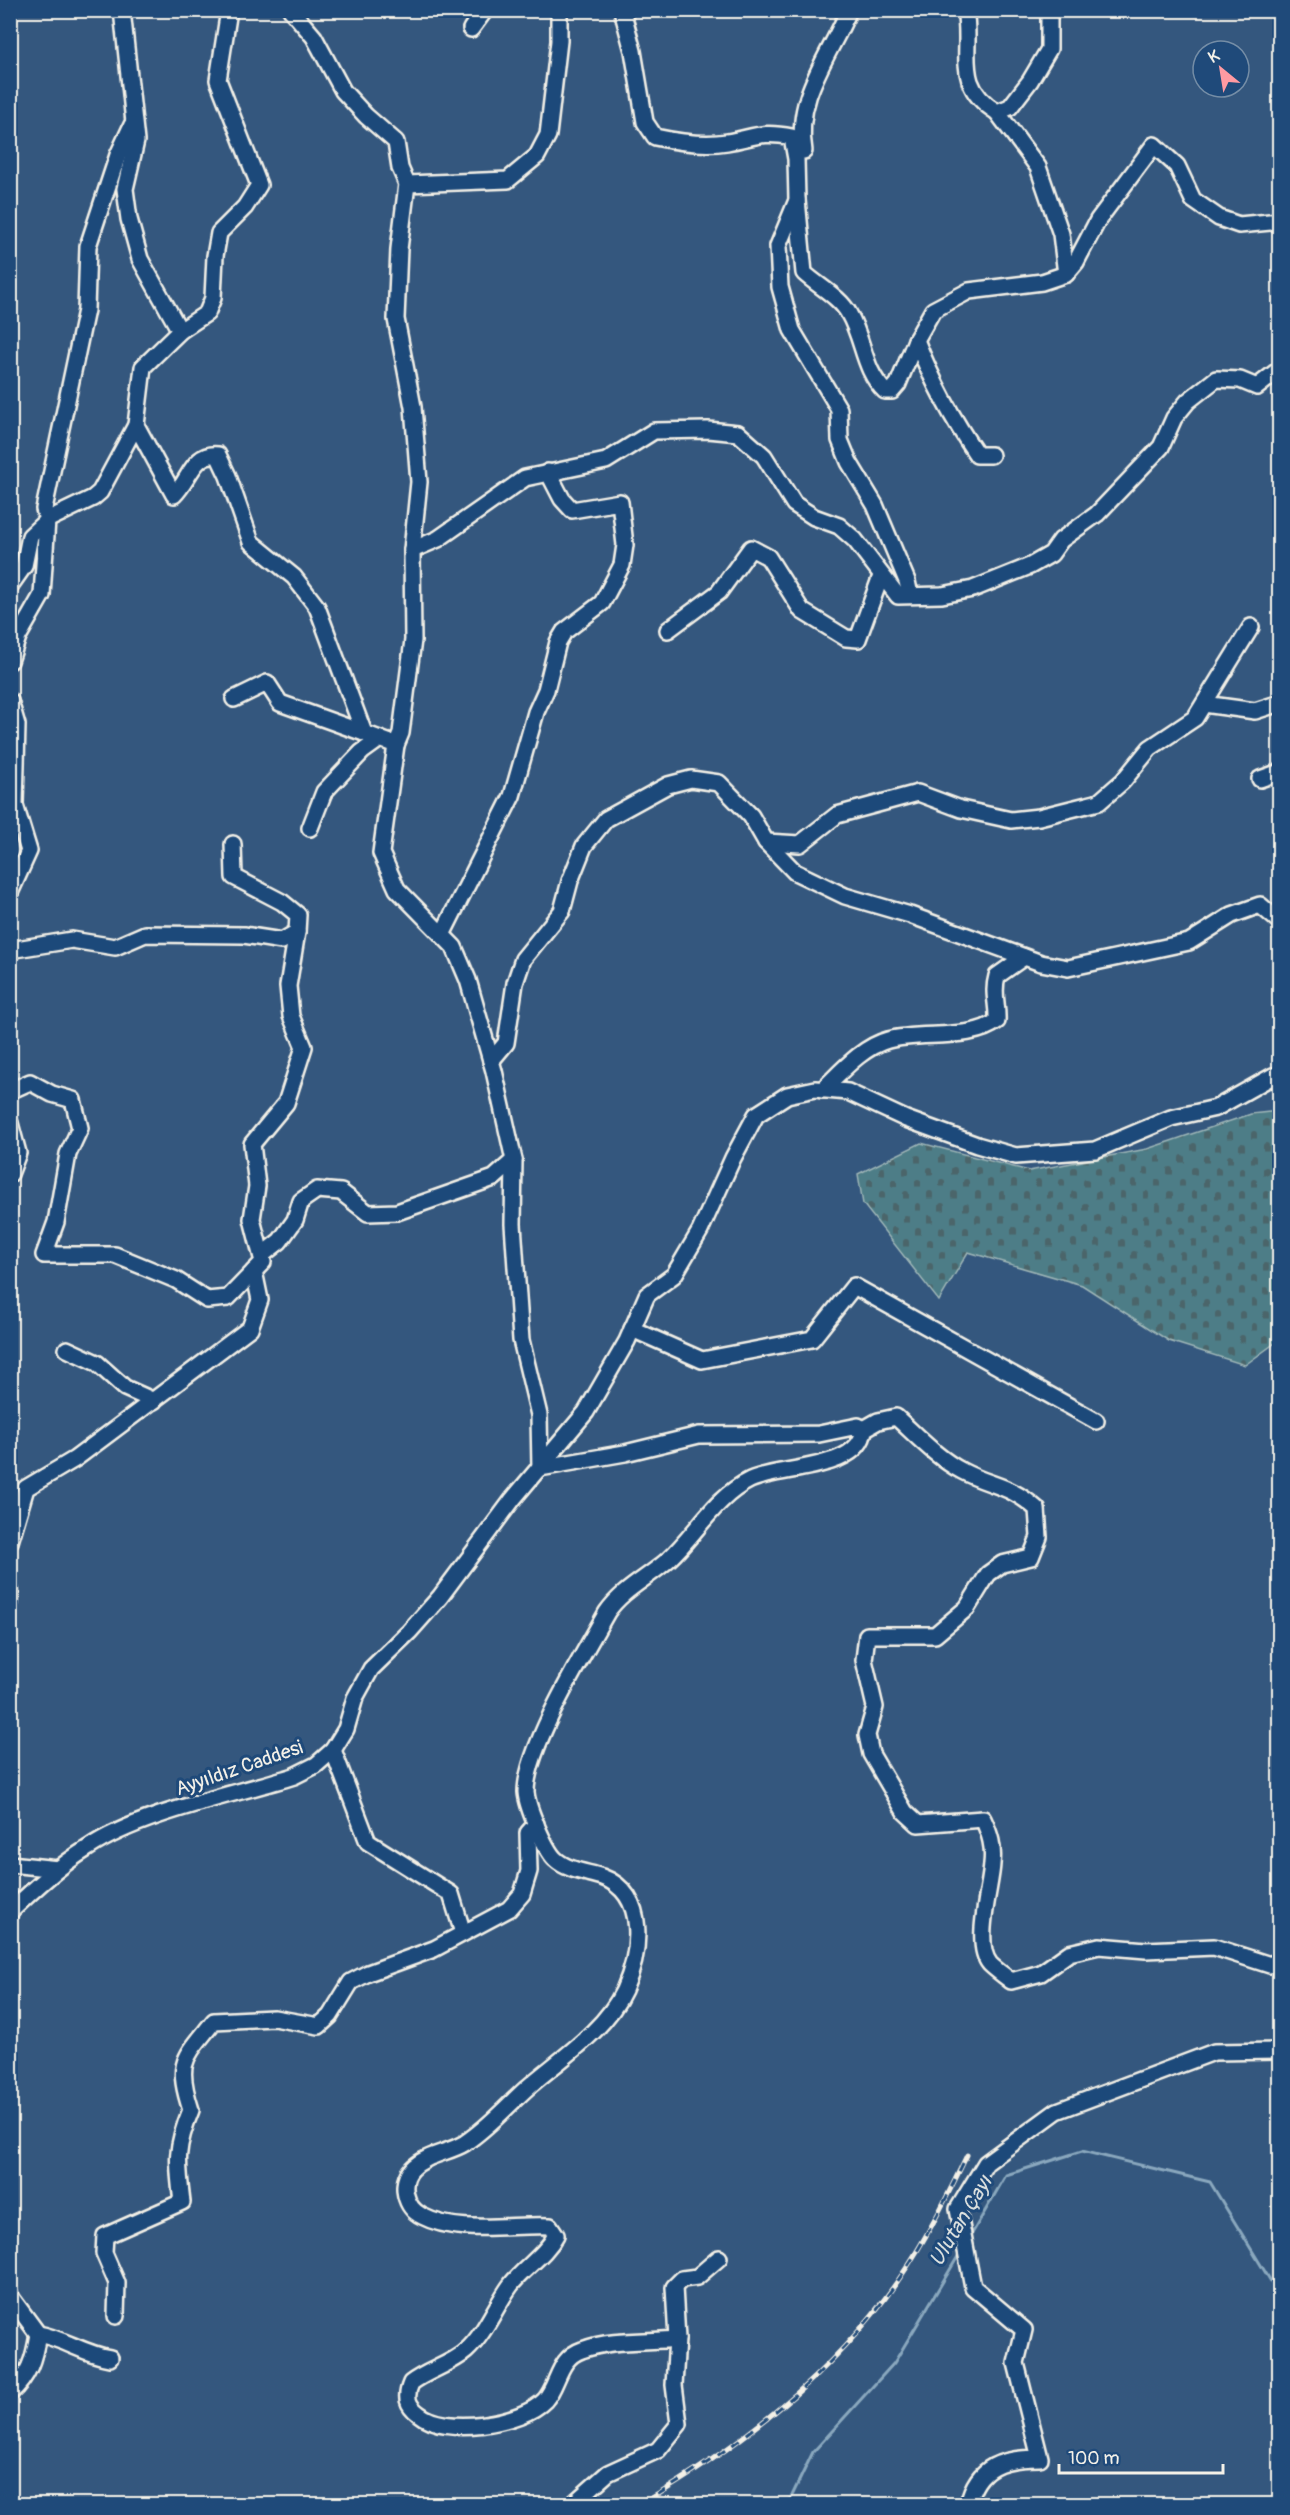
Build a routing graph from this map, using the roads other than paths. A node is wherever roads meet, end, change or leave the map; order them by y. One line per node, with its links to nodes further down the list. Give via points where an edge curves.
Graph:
1 (122, 10): 12 (street)
2 (229, 10): 18 (street, via 218,80 259,185 245,207 219,233 213,298 207,313)
3 (291, 10): 14 (street, via 314,37 343,91 396,142)
4 (485, 10): 10 (street)
5 (559, 10): 14 (street, via 548,135 537,156 508,180)
6 (622, 10): 13 (street, via 645,122 655,137 680,143 725,142 768,132 792,136)
7 (849, 10): 13 (street, via 829,56 811,82 800,131 804,152)
8 (965, 10): 11 (street, via 965,71 982,103)
9 (1049, 10): 11 (street, via 1049,49 1010,107)
10 (471, 29)
11 (997, 112): 17 (street, via 1038,167 1061,234)
12 (132, 125): 18 (street, via 136,141 125,189 129,219 140,259); 24 (street, via 88,246 86,310 44,509)
13 (796, 159): 15 (street)
14 (406, 184): 25 (street, via 396,319 412,407 418,482)
15 (797, 200): 19 (street, via 804,273 849,313 867,367 885,391 892,391 898,384); 28 (street, via 778,246 780,287 789,320 839,409 840,440 874,505)
16 (1280, 221): 17 (street, via 1239,225 1219,218 1193,201 1177,166 1155,145 1098,220)
17 (1066, 274): 19 (street, via 1042,282 969,291 933,310)
18 (180, 331): 21 (street, via 143,367)
19 (916, 340): 22 (street, via 940,399 960,431 977,455)
20 (1280, 369): 28 (street, via 1257,387 1240,380 1216,379 1199,392 1174,418 1161,447 1097,514 1060,540 1051,554 973,589)
21 (136, 425): 24 (street, via 100,492); 36 (street, via 174,495 200,458 207,453 218,455 252,542 294,577 317,607)
22 (991, 455)
23 (548, 472): 25 (street, via 525,478 438,539); 26 (street, via 606,461 654,431 738,433 764,456 794,504 839,526 855,540); 47 (street, via 562,500 572,510 620,502 625,545 622,565 602,603 564,632 558,642 512,796)
24 (47, 520): 27 (street, via 30,536 24,566); 31 (street, via 42,595 18,637)
25 (412, 550): 38 (street, via 413,640 401,733)
26 (881, 576): 28 (street, via 898,596); 30 (street, via 858,639 846,638 802,611 768,557 751,548 719,592)
27 (10, 586)
28 (910, 596)
29 (1251, 627): 35 (street)
30 (668, 630)
31 (10, 661)
32 (234, 699): 36 (street, via 267,683 280,703)
33 (10, 701): 44 (street, via 17,724 15,804 29,851)
34 (1280, 703): 35 (street, via 1255,711)
35 (1204, 704): 42 (street, via 1195,718 1150,748 1123,781 1099,802 1011,820 961,809 918,793 837,815 800,844)
36 (364, 733): 37 (street)
37 (380, 739): 38 (street); 41 (street, via 324,792)
38 (396, 745): 47 (street, via 381,853 397,889)
39 (1280, 772): 40 (street)
40 (1260, 779)
41 (310, 828)
42 (766, 842): 49 (street, via 795,872 845,896); 50 (street, via 751,816 719,783 691,778 668,784 606,819 584,846 562,911 523,959 515,983 506,1043)
43 (233, 844): 46 (street, via 234,877 282,902 298,915)
44 (10, 893)
45 (1280, 922): 49 (street, via 1260,905 1232,915 1189,942 1139,954 1068,968)
46 (297, 932): 48 (street, via 282,941 244,935 145,934 116,947 72,940); 57 (street, via 288,986 291,1016 304,1047 286,1103 252,1144 257,1186 252,1219)
47 (442, 935): 50 (street, via 454,947 468,980)
48 (10, 950)
49 (1024, 957): 52 (street, via 997,976 993,992 997,1021 990,1026 885,1041 852,1060)
50 (491, 1061): 55 (street)
51 (1280, 1083): 52 (street, Ayyıldız Caddesi, via 1273,1076 1216,1108 1171,1118 1095,1150 1016,1156 906,1119 848,1092)
52 (822, 1090): 59 (street, Ayyıldız Caddesi, via 787,1095 756,1115 700,1231 674,1275 647,1295)
53 (10, 1091): 58 (street, via 30,1082 73,1100 80,1128 68,1154 56,1222 44,1255 115,1255 176,1280 207,1300 228,1298)
54 (10, 1123): 56 (street, via 18,1154)
55 (513, 1160): 57 (street, via 494,1178 397,1212 368,1212 341,1192 317,1190 301,1201 290,1227); 64 (street, via 520,1340 539,1415)
56 (10, 1174)
57 (262, 1256): 58 (street, via 264,1262)
58 (254, 1271): 61 (street, via 261,1300 250,1328)
59 (632, 1329): 62 (street, via 702,1360 812,1339 854,1286); 64 (street, Ayyıldız Caddesi, via 586,1412)
60 (67, 1349): 61 (street, via 97,1363 125,1388)
61 (154, 1401): 65 (street, via 75,1459 26,1488)
62 (1096, 1421)
63 (864, 1429): 64 (street, via 858,1426 819,1434 699,1435); 69 (street, via 860,1446 852,1453 817,1465 774,1472 735,1488 671,1557 617,1598 559,1700 532,1763 526,1794); 74 (street, via 878,1420 896,1417 963,1472 1020,1494 1037,1509 1039,1537 1031,1557 1002,1564 988,1574 967,1608 935,1635 867,1635 864,1660 875,1707 867,1734 871,1754 905,1812 918,1824 983,1819 991,1835 992,1864 983,1937 988,1962 1011,1981 1041,1973 1068,1953 1099,1946 1146,1950 1214,1947 1270,1965)
64 (540, 1468): 68 (street, Ayyıldız Caddesi, via 440,1597 371,1668)
65 (10, 1542)
66 (10, 1590): 67 (street)
67 (10, 1602)
68 (333, 1750): 71 (street, Ayyıldız Caddesi, via 316,1765 294,1776 126,1828); 73 (street, via 368,1842 451,1894)
69 (536, 1824): 73 (street, via 528,1833 529,1871 522,1894 509,1909); 80 (street, via 555,1859 574,1870 616,1883 625,1893 634,1909 637,1948 624,1990 593,2030 494,2123 462,2145 421,2161 410,2170 405,2195 411,2208 422,2217 484,2229 550,2226 556,2235 511,2284 477,2339 454,2360 411,2383 406,2394 421,2416 436,2422 487,2424 515,2418 545,2400 562,2365 579,2350)
70 (10, 1864): 71 (street)
71 (58, 1869): 72 (street, Ayyıldız Caddesi)
72 (10, 1912)
73 (463, 1933): 78 (street, via 351,1982 330,2016 319,2026 274,2019 214,2021 186,2056 181,2080 191,2110 178,2139 182,2202 105,2236 104,2253 117,2283)
74 (1280, 1960)
75 (1280, 2051): 84 (street, via 1214,2052 1057,2111 986,2163 958,2209 973,2287 1024,2330 1016,2363 1040,2458 1016,2458 980,2474)
76 (719, 2258): 80 (street, via 697,2277 682,2279 674,2287)
77 (10, 2296): 79 (street)
78 (116, 2316)
79 (38, 2334): 81 (street); 82 (street, via 34,2358 23,2382)
80 (677, 2339): 83 (street, via 674,2385 680,2424 658,2450 601,2477)
81 (110, 2358)
82 (10, 2393)
83 (573, 2505)
84 (968, 2505)

